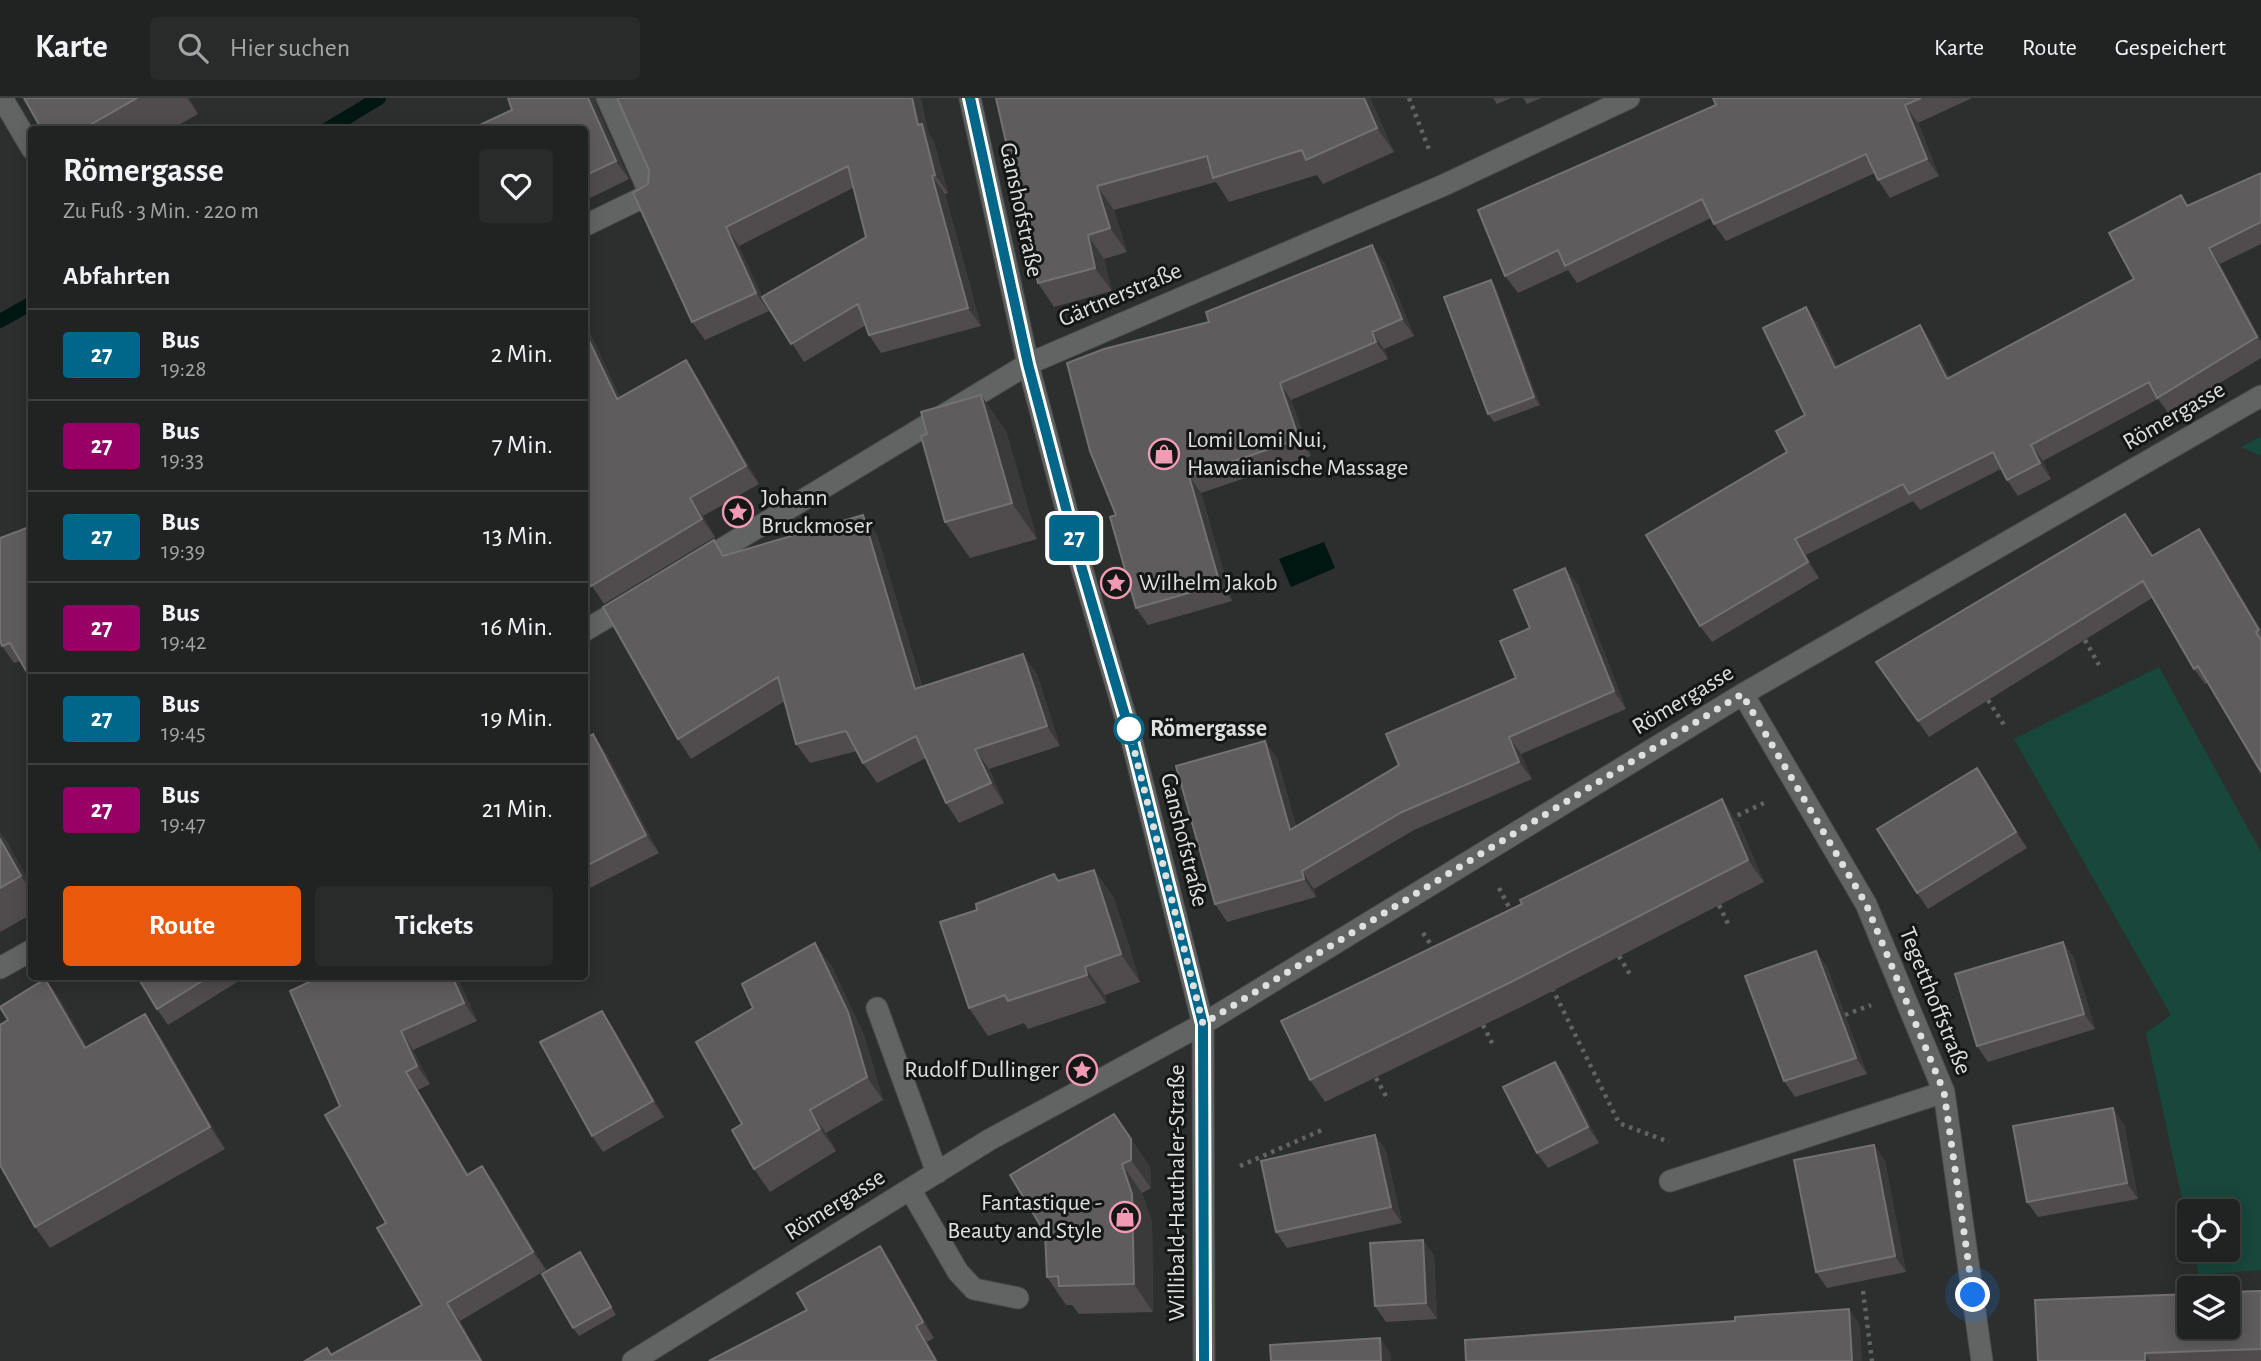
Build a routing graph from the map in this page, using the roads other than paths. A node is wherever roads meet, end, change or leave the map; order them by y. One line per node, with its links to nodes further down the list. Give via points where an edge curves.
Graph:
1 (2, 98): 5 (street)
2 (607, 98): 6 (street, via 650,194)
3 (970, 98): 7 (street, Ganshofstraße)
4 (1629, 98): 7 (street, Gärtnerstraße, via 1444,185)
5 (28, 142)
6 (588, 224)
7 (1028, 364): 9 (street, Gärtnerstraße); 16 (street, Ganshofstraße, via 1129,729)
8 (2261, 396): 12 (street, Römergasse)
9 (680, 573)
10 (656, 588): 11 (street)
11 (588, 629)
12 (1742, 694): 16 (street, Römergasse); 17 (street, Tegetthoffstraße, via 1866,904)
13 (28, 952): 14 (street)
14 (0, 968)
15 (877, 1008): 18 (street)
16 (1203, 1024): 18 (street, Römergasse); 23 (street, Willibald-Hauthaler-Straße)
17 (1944, 1092): 19 (street); 24 (street, Tegetthoffstraße)
18 (937, 1173): 20 (street, Römergasse)
19 (1670, 1181)
20 (911, 1189): 21 (street, via 958,1272 974,1289); 22 (street, Römergasse)
21 (1018, 1298)
22 (638, 1360)
23 (1204, 1361)
24 (1982, 1361)

